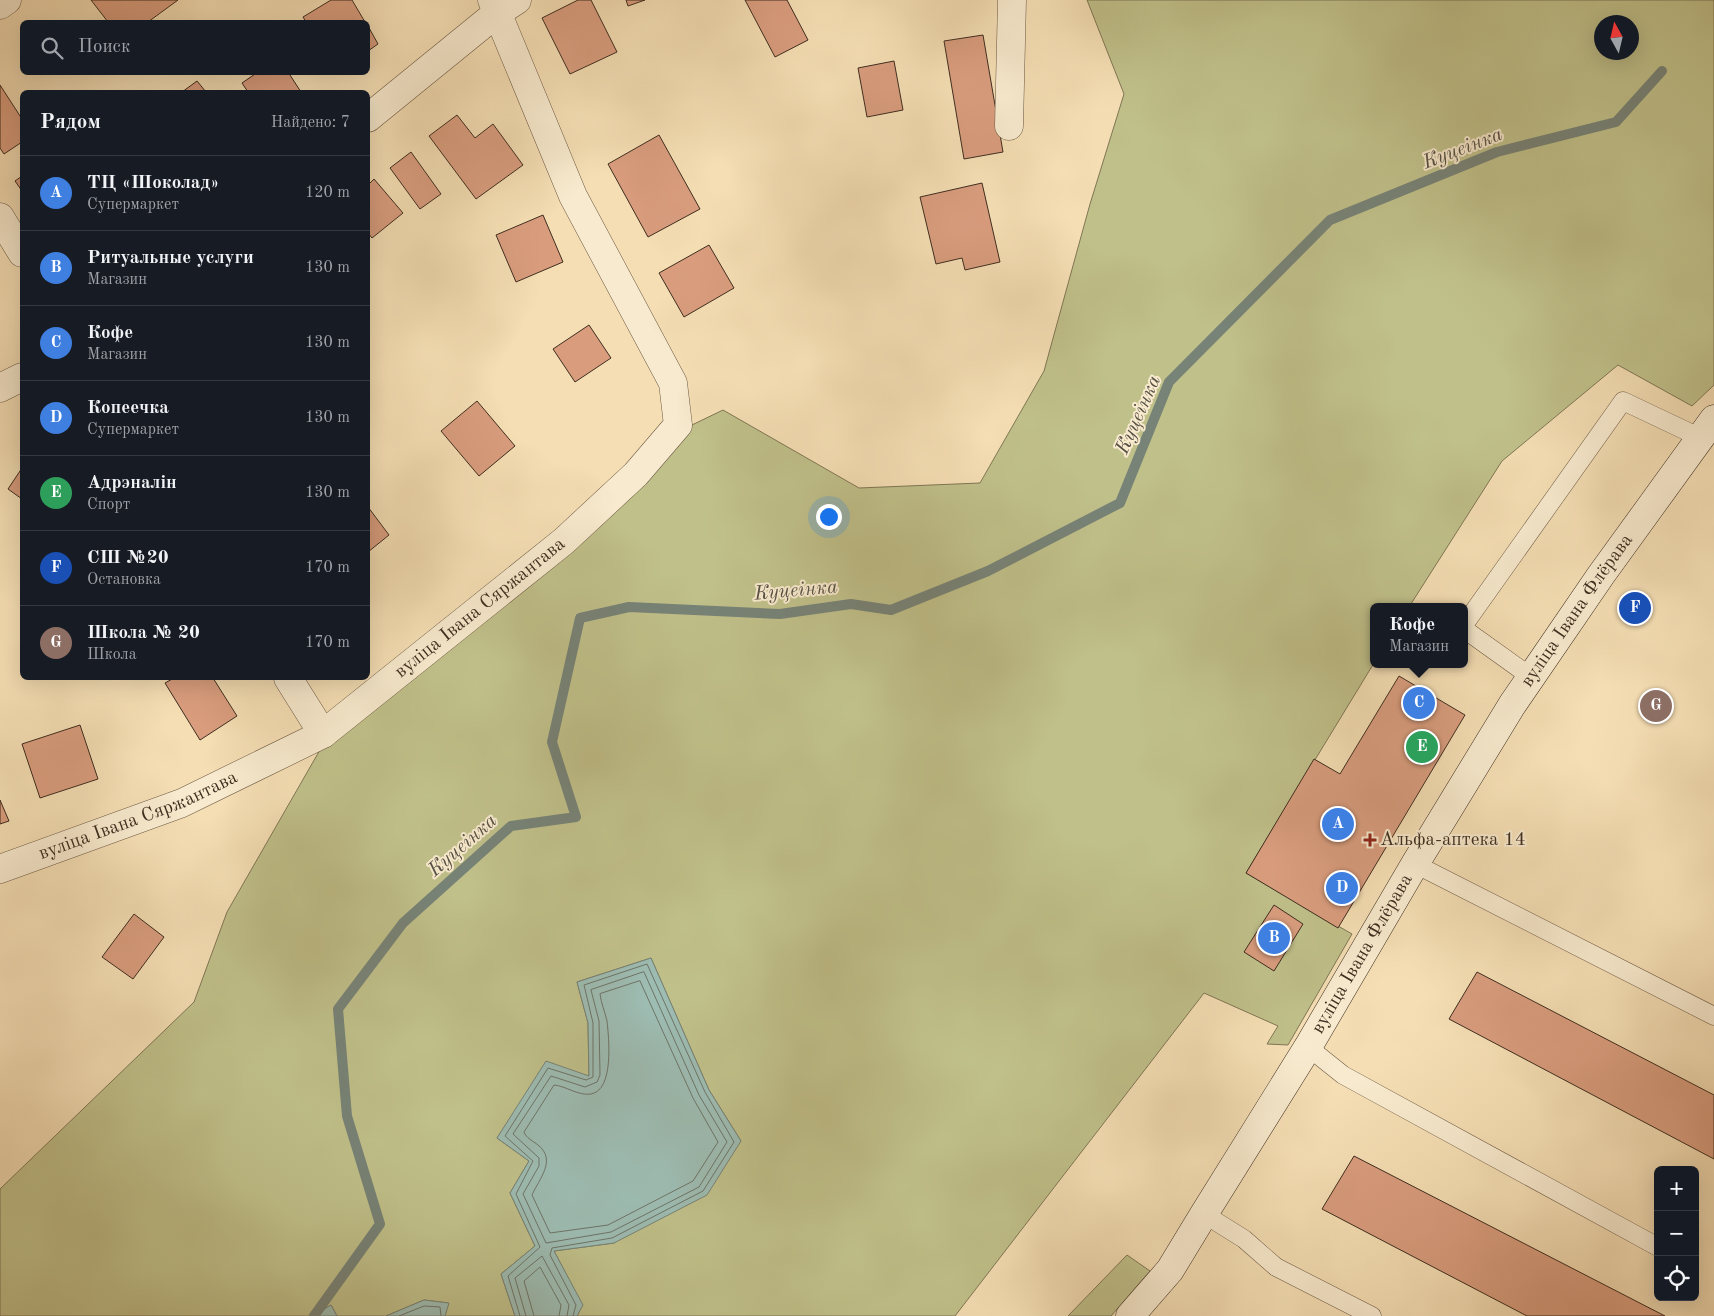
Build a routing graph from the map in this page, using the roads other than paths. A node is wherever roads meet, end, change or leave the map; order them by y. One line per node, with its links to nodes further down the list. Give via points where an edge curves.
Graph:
1 (6, 0): 4 (street)
2 (1012, 0): 6 (street)
3 (502, 4): 5 (street); 16 (street, вуліца Івана Сяржантава, via 573,196 673,383 678,425 636,474 564,541)
4 (0, 5)
5 (370, 116)
6 (1009, 126)
7 (0, 217): 8 (street)
8 (20, 250)
9 (20, 378): 10 (street)
10 (0, 388)
11 (1707, 428): 12 (lane, via 1623,401); 14 (street, вуліца Івана Флёрава)
12 (1468, 621)
13 (1468, 630): 14 (lane)
14 (1531, 677): 17 (street, вуліца Івана Флёрава)
15 (289, 680): 16 (street)
16 (323, 734): 18 (street, вуліца Івана Сяржантава, via 182,803)
17 (1415, 864): 19 (lane); 20 (street, вуліца Івана Флёрава)
18 (0, 869)
19 (1714, 1016)
20 (1308, 1047): 21 (street, вуліца Івана Флёрава); 22 (lane, via 1343,1075)
21 (1204, 1214): 23 (lane, via 1244,1239 1276,1267); 24 (street, вуліца Івана Флёрава, via 1170,1270)
22 (1654, 1245)
23 (1368, 1315)
24 (1130, 1316)

